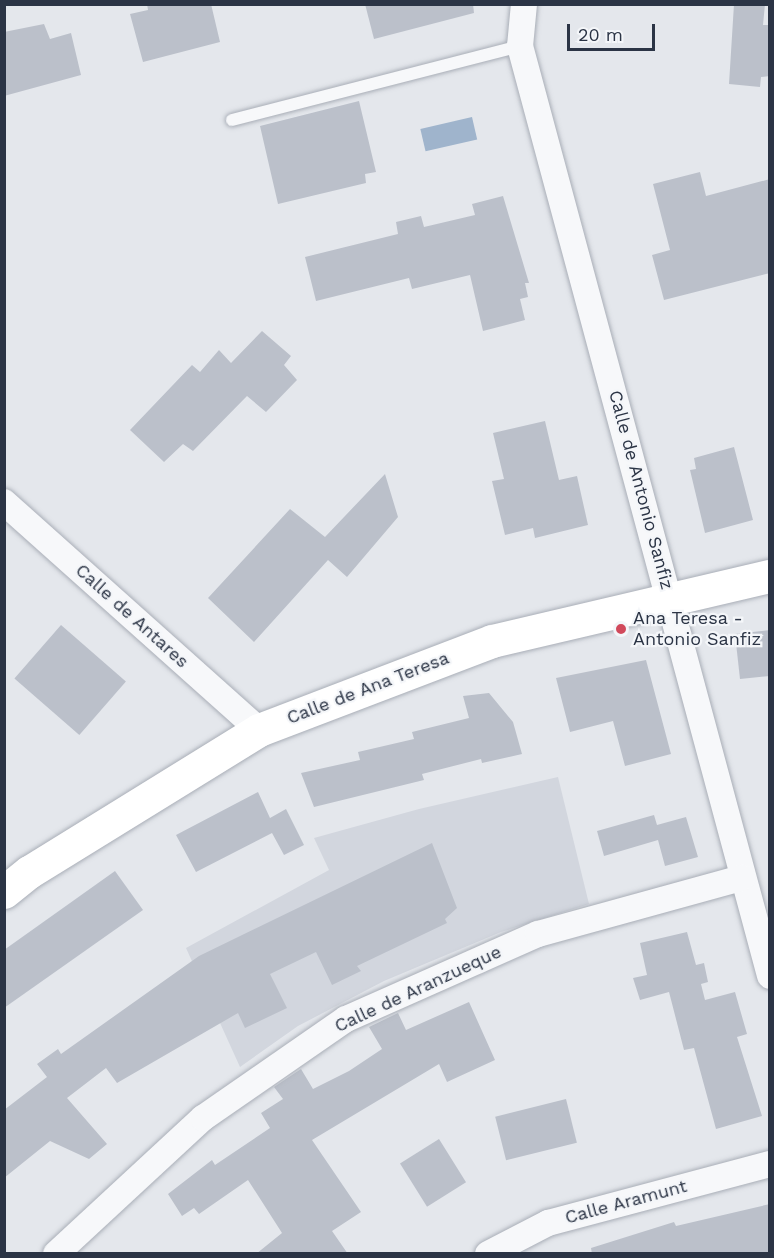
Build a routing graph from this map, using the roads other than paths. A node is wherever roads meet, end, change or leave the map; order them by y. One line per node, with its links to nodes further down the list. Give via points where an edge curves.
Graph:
1 (525, 4): 2 (street, Calle de Antonio Sanfiz)
2 (520, 46): 3 (lane); 6 (street, Calle de Antonio Sanfiz)
3 (232, 120)
4 (4, 502): 7 (street, Calle de Antares)
5 (770, 576): 6 (street, Calle de Ana Teresa)
6 (671, 597): 7 (street, Calle de Ana Teresa, via 492,641); 8 (street, Calle de Antonio Sanfiz)
7 (260, 730): 9 (street, Calle de Ana Teresa, via 29,872)
8 (742, 878): 10 (street, Calle de Antonio Sanfiz); 12 (street, Calle de Aranzueque, via 538,934 346,1018 203,1118)
9 (4, 892)
10 (770, 976)
11 (770, 1164): 13 (street, Calle Aramunt, via 548,1222)
12 (56, 1254)
13 (488, 1254)

